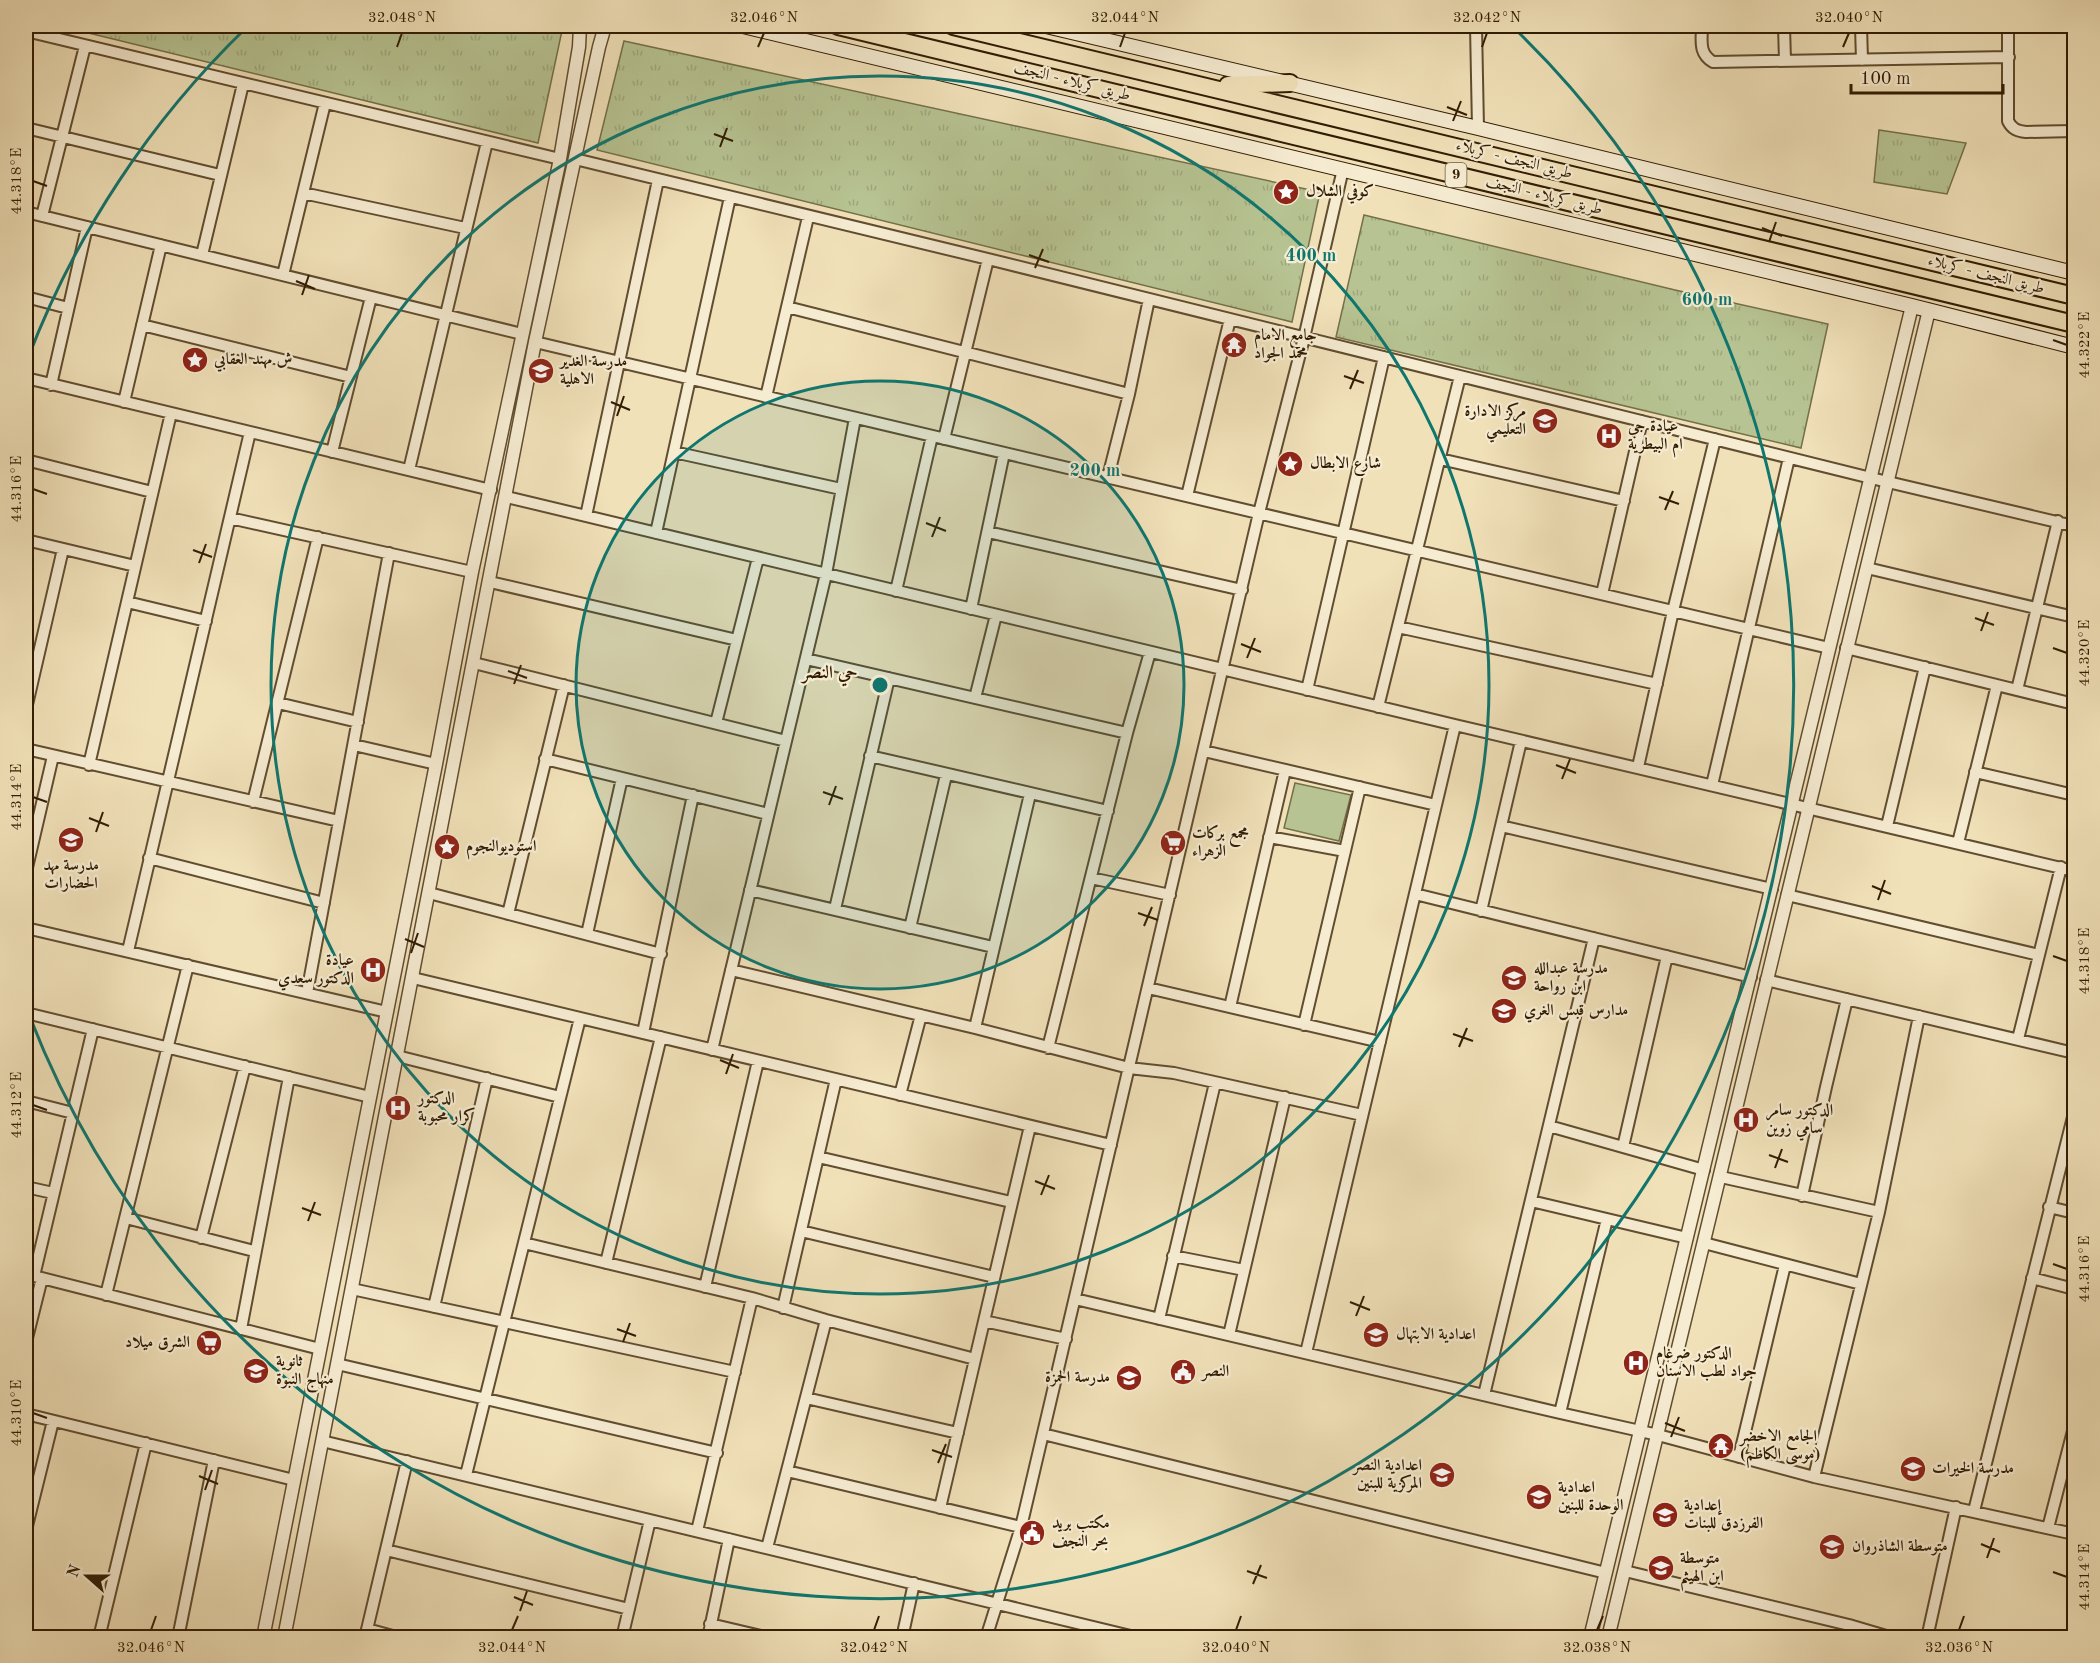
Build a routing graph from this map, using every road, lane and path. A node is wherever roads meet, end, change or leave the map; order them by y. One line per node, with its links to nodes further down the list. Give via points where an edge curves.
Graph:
1 (580, 26): 14 (street)
2 (605, 26): 15 (street)
3 (743, 26): 30 (main road)
4 (838, 26): 56 (highway, طريق کربلاء - النجف / 9)
5 (953, 26): 21 (highway, طريق النجف - کربلاء / 9)
6 (1046, 26): 19 (main road)
7 (1476, 26): 24 (street)
8 (1702, 26): 18 (street, via 1702,50 1713,62)
9 (1784, 26): 18 (street)
10 (1861, 26): 17 (street)
11 (2008, 26): 16 (street)
12 (26, 32): 13 (street)
13 (85, 46): 20 (street); 26 (street)
14 (579, 47): 15 (street, via 586,39 596,42); 28 (street)
15 (598, 47): 29 (street)
16 (2009, 57): 17 (street); 25 (street, via 2011,127 2026,132)
17 (1862, 60): 18 (street)
18 (1785, 61)
19 (1290, 83): 21 (highway); 24 (main road)
20 (243, 84): 22 (street); 31 (street)
21 (1202, 85): 45 (highway, طريق النجف - کربلاء / 9)
22 (325, 103): 27 (street); 33 (street)
23 (26, 128): 26 (street)
24 (1478, 128): 43 (main road)
25 (2074, 131)
26 (61, 137): 31 (street); 36 (street)
27 (486, 142): 28 (street); 39 (street)
28 (560, 159): 57 (street)
29 (575, 159): 32 (street); 59 (street)
30 (1343, 169): 49 (main road); 58 (street)
31 (220, 175): 41 (street)
32 (658, 180): 34 (street); 63 (street)
33 (303, 193): 39 (street); 44 (street)
34 (730, 197): 37 (street); 67 (street)
35 (26, 212): 36 (street)
36 (42, 216): 38 (street)
37 (808, 217): 42 (street); 50 (street)
38 (87, 227): 40 (street); 51 (street)
39 (465, 228): 53 (street)
40 (161, 245): 41 (street); 55 (street)
41 (202, 255): 44 (street)
42 (988, 259): 48 (street); 61 (street)
43 (2074, 273)
44 (283, 275): 47 (street)
45 (2074, 296)
46 (26, 297): 51 (street)
47 (371, 297): 53 (street); 65 (street)
48 (1149, 299): 54 (street); 69 (street)
49 (1912, 306): 52 (main road); 87 (street)
50 (787, 307): 61 (street); 70 (street)
51 (68, 308): 68 (street)
52 (1929, 310): 60 (main road); 88 (street)
53 (444, 315): 57 (street); 85 (street)
54 (1230, 319): 58 (street); 92 (street)
55 (142, 324): 65 (street); 71 (street)
56 (2074, 324)
57 (522, 334): 90 (street)
58 (1304, 338): 62 (street); 97 (street)
59 (536, 342): 63 (street); 93 (street)
60 (2074, 347)
61 (966, 352): 69 (street); 77 (street)
62 (1384, 357): 64 (street); 104 (street)
63 (619, 362): 67 (street); 98 (street)
64 (1460, 376): 74 (street); 83 (street)
65 (351, 377): 79 (street)
66 (26, 378): 68 (street)
67 (689, 378): 70 (street); 80 (street)
68 (51, 385): 71 (street)
69 (1129, 394): 86 (street)
70 (766, 397): 73 (street)
71 (124, 402): 72 (street)
72 (171, 413): 75 (street); 91 (street)
73 (855, 418): 76 (street); 89 (street)
74 (1642, 421): 78 (street); 95 (street)
75 (250, 432): 79 (street); 99 (street)
76 (932, 436): 77 (street); 117 (street)
77 (944, 439): 81 (street)
78 (1715, 439): 82 (street); 122 (street)
79 (332, 452): 85 (street)
80 (674, 452): 89 (street); 103 (street)
81 (1004, 453): 86 (street); 102 (street)
82 (1789, 458): 87 (street); 129 (street)
83 (1440, 459): 95 (street); 108 (street)
84 (26, 460): 91 (street)
85 (409, 470): 90 (street)
86 (1108, 477): 92 (street)
87 (1871, 478): 88 (street); 94 (street)
88 (1887, 482): 96 (street); 100 (street)
89 (842, 489): 114 (street)
90 (490, 490): 113 (street)
91 (152, 492): 111 (street)
92 (1187, 496): 97 (street)
93 (507, 497): 98 (street); 115 (street)
94 (1866, 500): 96 (street, via 1874,499); 131 (street)
95 (1624, 501): 118 (street)
96 (1881, 505): 112 (street)
97 (1259, 513): 104 (street); 116 (street)
98 (586, 516): 103 (street)
99 (230, 518): 105 (street); 126 (street)
100 (2058, 521): 101 (street); 120 (street)
101 (2074, 526)
102 (988, 532): 116 (street); 121 (street)
103 (656, 533): 110 (street)
104 (1342, 533): 108 (street); 143 (street)
105 (318, 537): 109 (street); 146 (street)
106 (26, 540): 107 (street)
107 (63, 549): 111 (street); 149 (street)
108 (1416, 550): 118 (street); 128 (street)
109 (389, 553): 113 (street); 150 (street)
110 (758, 558): 114 (street); 130 (street)
111 (135, 566): 119 (street)
112 (1867, 568): 120 (street); 132 (street)
113 (472, 572): 124 (street)
114 (826, 574): 117 (street); 135 (street)
115 (490, 582): 127 (street); 130 (street)
116 (1242, 590): 138 (street)
117 (896, 591): 121 (street)
118 (1602, 594): 122 (street)
119 (127, 602): 126 (street); 163 (street)
120 (2037, 607): 125 (street); 144 (street)
121 (971, 609): 123 (street)
122 (1672, 611): 129 (street); 140 (street)
123 (996, 615): 133 (street); 145 (street)
124 (464, 617): 127 (street, via 472,625); 134 (street)
125 (2074, 617)
126 (206, 621): 169 (street)
127 (482, 621): 136 (street)
128 (1398, 627): 140 (street); 148 (street)
129 (1748, 628): 131 (street); 170 (street)
130 (737, 640): 151 (street)
131 (1829, 648): 172 (street)
132 (1846, 648): 137 (street); 173 (street)
133 (1150, 652): 138 (street); 153 (street)
134 (457, 655): 136 (street, via 467,652); 162 (street)
135 (806, 659): 139 (street); 154 (street)
136 (474, 662): 141 (street); 198 (street)
137 (1925, 667): 142 (street); 187 (street)
138 (1224, 669): 143 (street); 158 (street)
139 (889, 678): 145 (street); 160 (street)
140 (1657, 684): 164 (street)
141 (564, 685): 151 (street); 161 (street)
142 (1997, 685): 144 (street); 166 (street)
143 (1307, 690): 148 (street)
144 (2017, 690): 147 (street)
145 (975, 698): 153 (street)
146 (278, 703): 150 (street); 177 (street)
147 (2074, 704)
148 (1378, 707): 152 (street)
149 (26, 709)
150 (358, 722): 156 (street)
151 (716, 723): 154 (street)
152 (1455, 725): 155 (street); 179 (street)
153 (1127, 734): 181 (street)
154 (786, 741): 182 (street)
155 (1521, 741): 164 (street); 186 (street)
156 (354, 745): 162 (street); 184 (street)
157 (26, 749): 159 (street)
158 (1204, 751): 165 (street); 200 (street)
159 (53, 756): 163 (street); 194 (street)
160 (870, 756): 167 (street); 203 (street)
161 (545, 759): 168 (street); 205 (street)
162 (436, 764): 224 (street)
163 (89, 765): 169 (street)
164 (1638, 767): 170 (street)
165 (1285, 770): 171 (street); 188 (street)
166 (1975, 772): 176 (street); 189 (street)
167 (946, 775): 174 (street); 207 (street)
168 (622, 778): 175 (street); 208 (street)
169 (167, 783): 177 (street); 191 (street)
170 (1712, 785): 178 (street)
171 (1360, 787): 179 (street); 190 (street)
172 (1796, 788): 173 (street, via 1803,792); 178 (street)
173 (1811, 790): 180 (street)
174 (1030, 794): 181 (street); 210 (street)
175 (693, 795): 182 (street); 212 (street)
176 (2074, 795)
177 (253, 802): 184 (street)
178 (1792, 804): 180 (street); 183 (street)
179 (1436, 805): 199 (street)
180 (1808, 807): 185 (street); 187 (street)
181 (1108, 811): 195 (street)
182 (768, 814): 197 (street)
183 (1788, 820): 185 (street, via 1797,819); 196 (street)
184 (339, 821): 202 (street)
185 (1803, 825): 201 (street)
186 (1501, 826): 196 (street); 204 (street)
187 (1887, 826): 189 (street)
188 (1269, 837): 190 (street); 223 (street)
189 (1958, 843): 192 (street)
190 (1345, 851): 229 (street)
191 (149, 858): 202 (street); 211 (street)
192 (2061, 867): 193 (street); 213 (street)
193 (2074, 871)
194 (26, 872)
195 (1091, 878): 200 (street); 237 (street)
196 (1772, 889): 217 (street)
197 (750, 890): 203 (street); 216 (street)
198 (429, 894): 205 (street); 218 (street)
199 (1415, 894): 204 (street); 235 (street)
200 (1170, 895): 220 (street)
201 (1787, 895): 213 (street); 219 (street)
202 (324, 903): 221 (street)
203 (835, 909): 207 (street)
204 (1481, 911): 209 (street)
205 (508, 914): 208 (street)
206 (26, 928): 211 (street)
207 (910, 928): 210 (street)
208 (587, 934): 212 (street)
209 (1594, 938): 214 (street); 257 (street)
210 (993, 947): 230 (street)
211 (128, 951): 215 (street)
212 (661, 954): 232 (street)
213 (2039, 955): 234 (street)
214 (1667, 956): 217 (street); 259 (street)
215 (188, 965): 221 (street); 236 (street)
216 (731, 970): 226 (street); 238 (street)
217 (1751, 977): 261 (street)
218 (413, 978): 228 (street); 240 (street)
219 (1766, 980): 222 (street); 263 (street)
220 (1148, 988): 223 (street); 243 (street)
221 (307, 993): 224 (street)
222 (1848, 999): 227 (street); 267 (street)
223 (1230, 1007): 229 (street)
224 (387, 1012): 250 (street)
225 (26, 1013): 231 (street)
226 (921, 1015): 230 (street); 248 (street)
227 (1919, 1016): 234 (street); 271 (street)
228 (580, 1018): 232 (street); 249 (street)
229 (1304, 1025): 235 (street)
230 (975, 1028): 237 (street)
231 (93, 1029): 236 (street); 253 (street)
232 (643, 1033): 233 (street)
233 (661, 1037): 238 (street); 284 (street)
234 (2019, 1039): 239 (street)
235 (1380, 1042): 255 (street)
236 (168, 1047): 242 (street); 273 (street)
237 (1048, 1048): 243 (street)
238 (712, 1050): 241 (street)
239 (2074, 1053)
240 (397, 1056): 245 (street); 264 (street)
241 (758, 1061): 246 (street); 291 (street)
242 (245, 1066): 244 (street); 278 (street)
243 (1129, 1068): 247 (street); 258 (street)
244 (289, 1077): 250 (street); 282 (street)
245 (487, 1078): 249 (street); 297 (street)
246 (836, 1079): 248 (street); 260 (street)
247 (1215, 1083): 251 (street); 283 (street)
248 (900, 1095): 256 (street)
249 (560, 1096): 280 (street)
250 (370, 1097): 262 (street)
251 (1285, 1097): 255 (street); 286 (street)
252 (26, 1101): 253 (street)
253 (73, 1113): 266 (street)
254 (2074, 1113): 270 (street)
255 (1362, 1115): 308 (street)
256 (1030, 1126): 258 (street); 269 (street)
257 (1549, 1126): 259 (street); 268 (street)
258 (1111, 1145): 296 (street)
259 (1623, 1147): 261 (street)
260 (818, 1157): 269 (street); 277 (street)
261 (1704, 1170): 279 (street)
262 (354, 1177): 264 (street, via 360,1184); 275 (street)
263 (1721, 1178): 267 (street); 281 (street)
264 (373, 1182): 276 (street)
265 (26, 1187): 266 (street)
266 (53, 1194): 287 (street)
267 (1802, 1196): 271 (street)
268 (1530, 1201): 274 (street); 312 (street)
269 (1011, 1202): 288 (street)
270 (2049, 1207): 272 (street); 289 (street)
271 (1879, 1212): 290 (street)
272 (2074, 1214)
273 (126, 1218): 278 (street); 294 (street)
274 (1607, 1219): 279 (street); 317 (street)
275 (346, 1220): 276 (street, via 353,1215); 307 (street)
276 (364, 1224): 293 (street)
277 (801, 1231): 288 (street); 298 (street)
278 (201, 1238): 282 (street)
279 (1687, 1238): 315 (street)
280 (524, 1243): 284 (street); 302 (street)
281 (1704, 1243): 285 (street); 316 (street)
282 (254, 1251): 303 (street)
283 (1173, 1256): 286 (street); 299 (street)
284 (606, 1263): 291 (street)
285 (1785, 1265): 290 (street); 330 (street)
286 (1244, 1270): 304 (street)
287 (34, 1276): 294 (street); 306 (street)
288 (994, 1277): 301 (street)
289 (2032, 1278): 292 (street); 340 (street)
290 (1861, 1284): 336 (street)
291 (705, 1287): 295 (street)
292 (2074, 1288)
293 (352, 1289): 297 (street); 310 (street)
294 (106, 1294): 303 (street)
295 (752, 1298): 298 (street); 311 (street)
296 (1075, 1299): 299 (street); 305 (street)
297 (434, 1307): 302 (street)
298 (783, 1308): 300 (street)
299 (1159, 1319): 304 (street)
300 (826, 1320): 309 (street); 314 (street)
301 (984, 1321): 305 (street); 309 (street)
302 (504, 1322): 311 (street); 313 (street)
303 (241, 1329): 307 (street)
304 (1229, 1335): 308 (street)
305 (1066, 1339): 323 (street)
306 (26, 1342)
307 (320, 1349): 337 (street)
308 (1306, 1353): 312 (street)
309 (975, 1359): 322 (street)
310 (337, 1364): 313 (street); 325 (street)
311 (735, 1372): 327 (street)
312 (1484, 1395): 317 (street)
313 (485, 1398): 327 (street); 335 (street)
314 (806, 1398): 322 (street); 334 (street)
315 (1646, 1408): 316 (street, via 1654,1415); 321 (street)
316 (1663, 1412): 324 (street)
317 (1560, 1413): 321 (street)
318 (26, 1414): 319 (street)
319 (53, 1421): 326 (street); 344 (street)
320 (2074, 1427): 328 (street)
321 (1640, 1432): 324 (street); 329 (street)
322 (958, 1433): 339 (street)
323 (1043, 1434): 342 (street); 351 (street)
324 (1658, 1435): 330 (street); 333 (street)
325 (322, 1441): 332 (street); 361 (street)
326 (146, 1443): 331 (street); 358 (street)
327 (717, 1453): 345 (street)
328 (2071, 1453): 343 (street)
329 (1634, 1456): 333 (street, via 1644,1454); 351 (street)
330 (1739, 1457): 336 (street)
331 (214, 1460): 337 (street); 359 (street)
332 (407, 1461): 335 (street); 349 (street)
333 (1652, 1461): 350 (street)
334 (787, 1471): 339 (street); 348 (street)
335 (466, 1475): 341 (street)
336 (1814, 1477): 338 (street)
337 (294, 1480): 360 (street)
338 (1956, 1507): 340 (street); 373 (street)
339 (940, 1508): 342 (street)
340 (1974, 1511): 343 (street)
341 (650, 1520): 345 (street); 354 (street)
342 (1021, 1527): 353 (street)
343 (2048, 1528): 346 (street)
344 (26, 1530)
345 (697, 1531): 347 (street)
346 (2074, 1534)
347 (729, 1539): 348 (street); 355 (street)
348 (767, 1548): 352 (street)
349 (386, 1550): 354 (street); 357 (street)
350 (1624, 1571): 356 (street); 370 (street)
351 (1606, 1573): 369 (street)
352 (914, 1583): 353 (street); 366 (street)
353 (998, 1604): 367 (street); 368 (street)
354 (629, 1609): 363 (street)
355 (710, 1624): 364 (street); 365 (street)
356 (1849, 1624): 371 (street); 372 (street)
357 (366, 1633): 362 (street)
358 (99, 1638)
359 (178, 1638)
360 (263, 1638)
361 (284, 1638)
362 (400, 1638)
363 (622, 1638)
364 (708, 1638)
365 (769, 1638)
366 (902, 1638)
367 (986, 1638)
368 (1139, 1638)
369 (1590, 1638)
370 (1608, 1638)
371 (1846, 1638)
372 (1893, 1638)
373 (1927, 1638)

